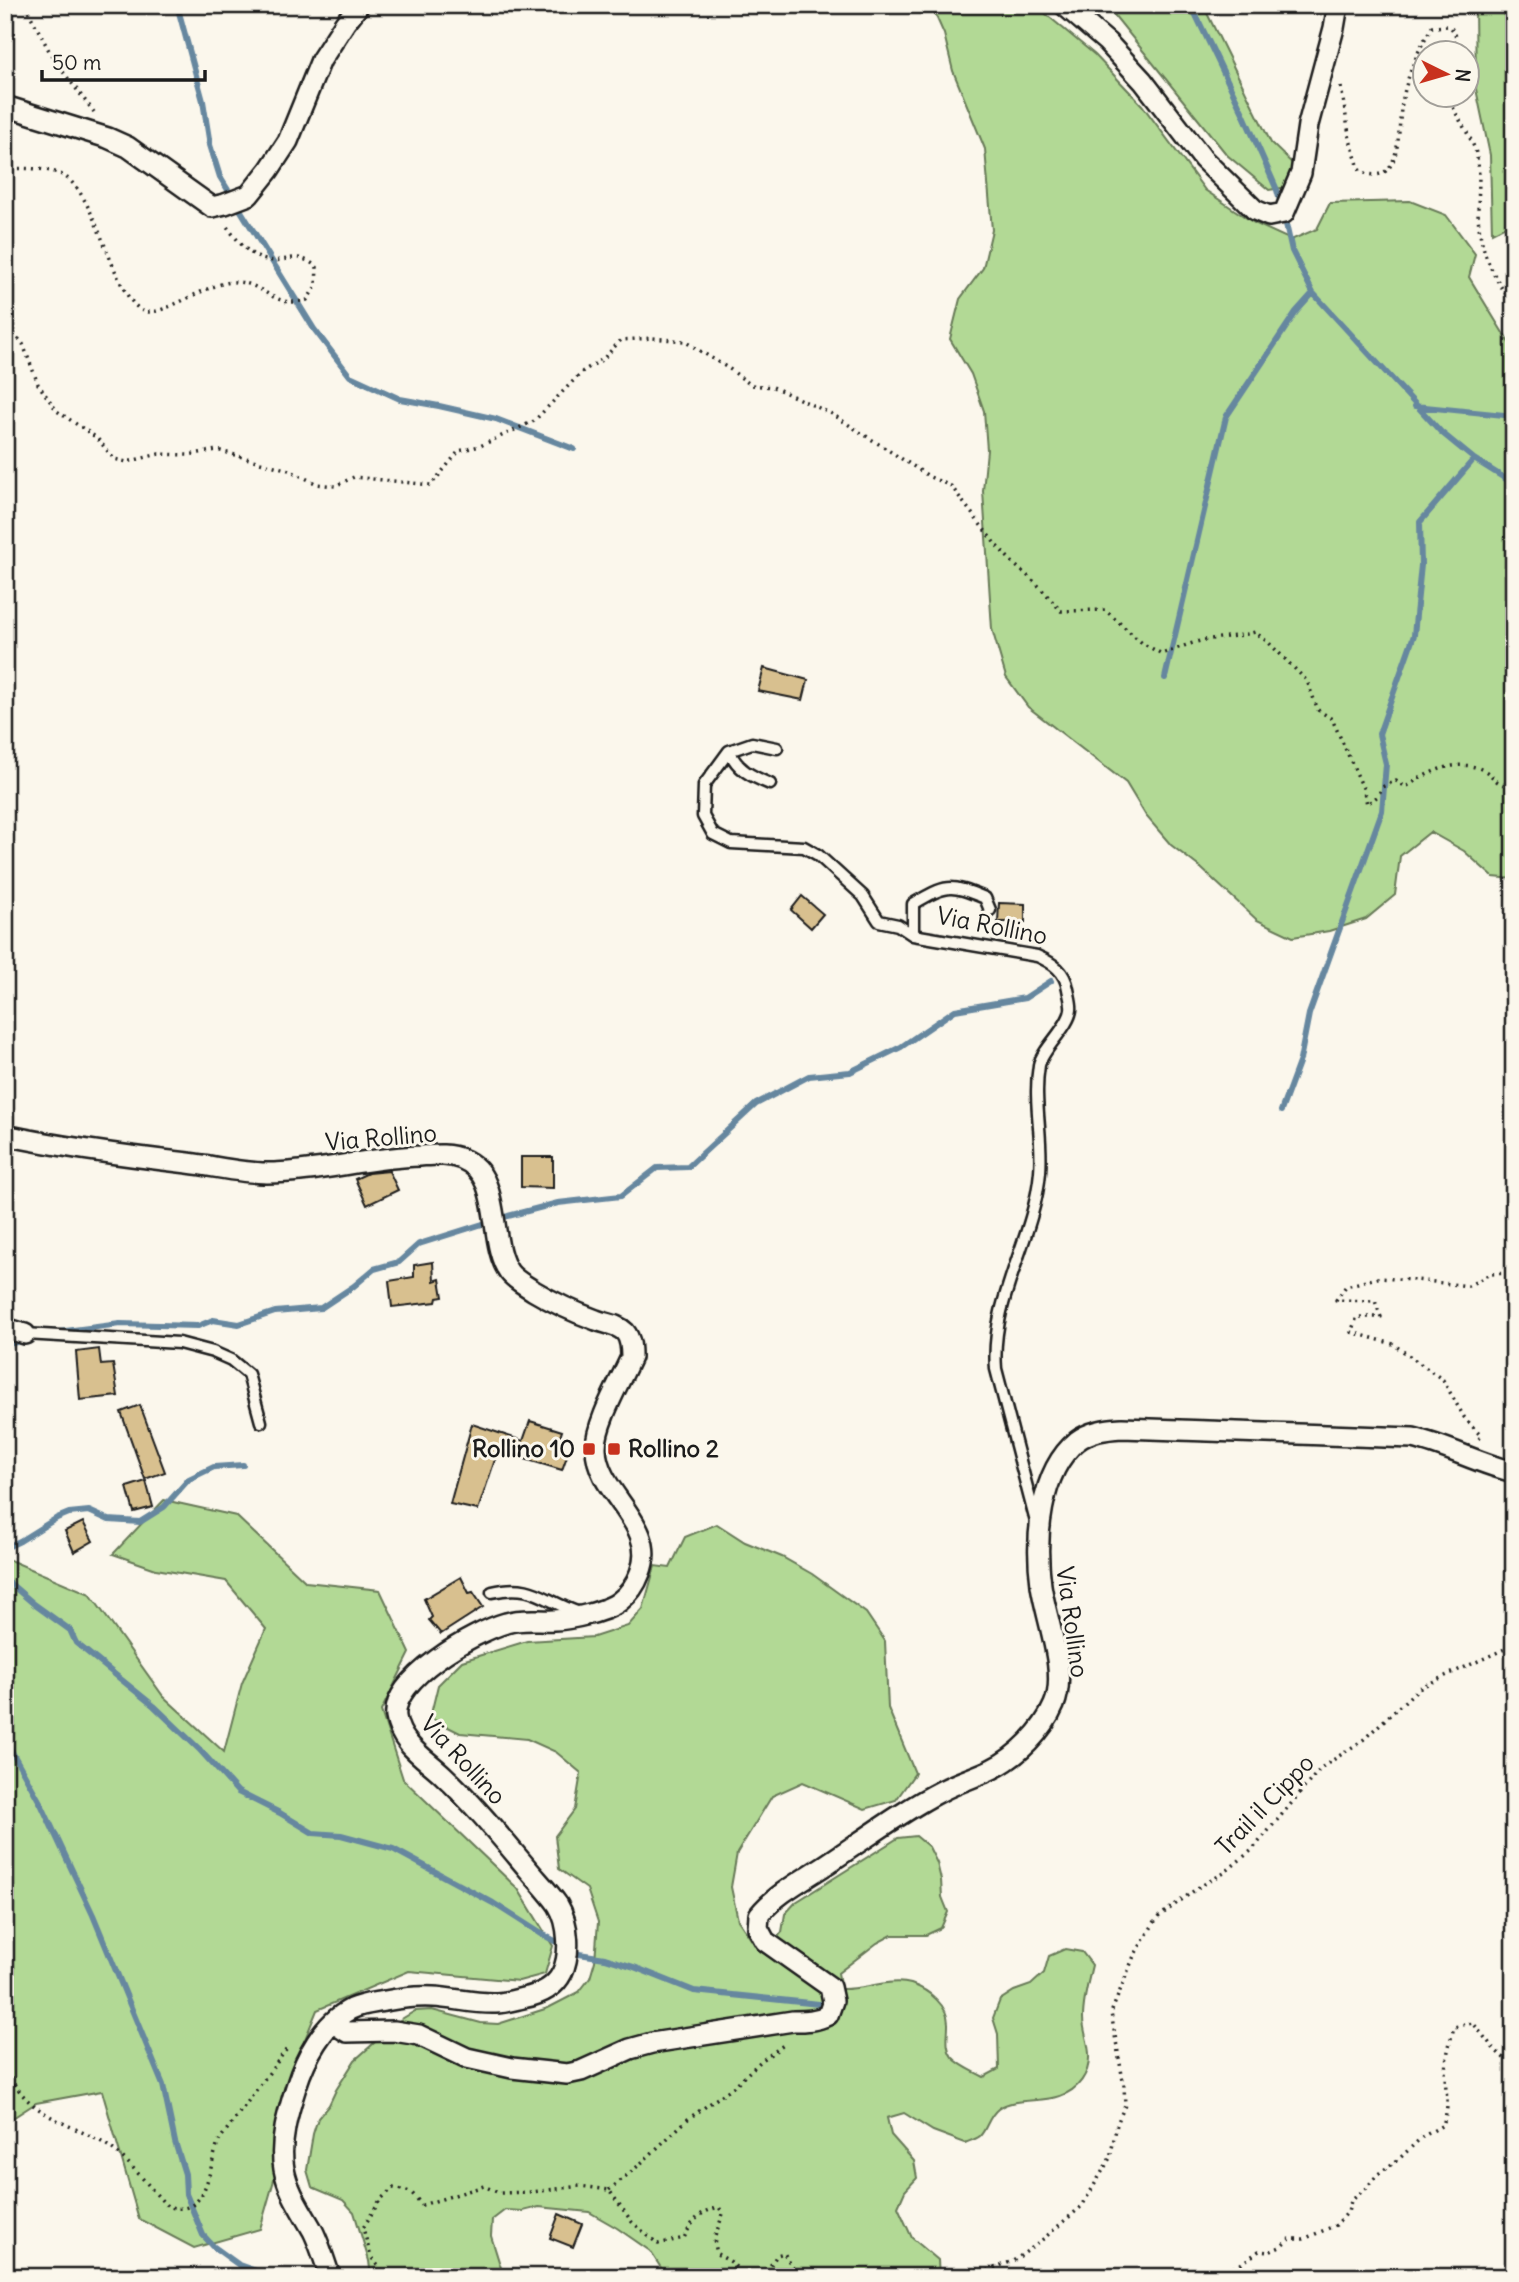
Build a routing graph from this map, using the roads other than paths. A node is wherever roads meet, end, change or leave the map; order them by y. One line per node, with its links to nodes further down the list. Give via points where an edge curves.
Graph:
1 (359, 5): 4 (street, via 321,60 288,141 269,170 250,195 225,204 212,207 128,147 108,138)
2 (1064, 5): 3 (street, via 1143,81 1203,159 1255,210 1269,216 1284,214 1301,173)
3 (1338, 5)
4 (5, 106)
5 (777, 748): 6 (lane, via 752,743)
6 (729, 751): 7 (lane, via 735,764); 9 (lane, Via Rollino, via 704,785 703,816 713,834 731,843 804,847 863,896 878,921 898,925)
7 (770, 784)
8 (990, 910): 9 (lane, Via Rollino, via 985,898 962,888 942,887 913,904)
9 (913, 935): 15 (lane, Via Rollino, via 1037,956 1054,964 1067,979 1071,1011 1040,1062 1036,1192 994,1346)
10 (5, 1135): 17 (street, Via Rollino, via 263,1173 391,1156 446,1155 474,1166 492,1202 508,1271 552,1302 624,1331 631,1349 598,1430 595,1450 604,1475 638,1529 645,1557 635,1586 626,1596 617,1604)
11 (5, 1328): 12 (street)
12 (25, 1334): 13 (lane, via 179,1343 213,1352 248,1374)
13 (261, 1422)
14 (1514, 1472): 15 (street, Via Rollino, via 1413,1438 1104,1429 1078,1441 1058,1464)
15 (1039, 1535): 18 (street, Via Rollino, via 1041,1587 1058,1687 1055,1703 1037,1731 994,1768 944,1790 871,1833 781,1894 759,1915 758,1928 765,1941 830,1987 833,2001 828,2015 819,2020 652,2043 567,2074 467,2058 419,2035 347,2032)
16 (492, 1592): 17 (lane, via 531,1590)
17 (584, 1614): 18 (street, Via Rollino, via 507,1622 467,1641 424,1668 408,1684 398,1699 396,1715 408,1743 470,1803 559,1907 567,1938 564,1969 558,1980 532,1996 498,2003 400,1998 352,2009)
18 (333, 2023): 19 (street, Via Rollino, via 310,2053 300,2077 282,2157 292,2194)
19 (330, 2277)

